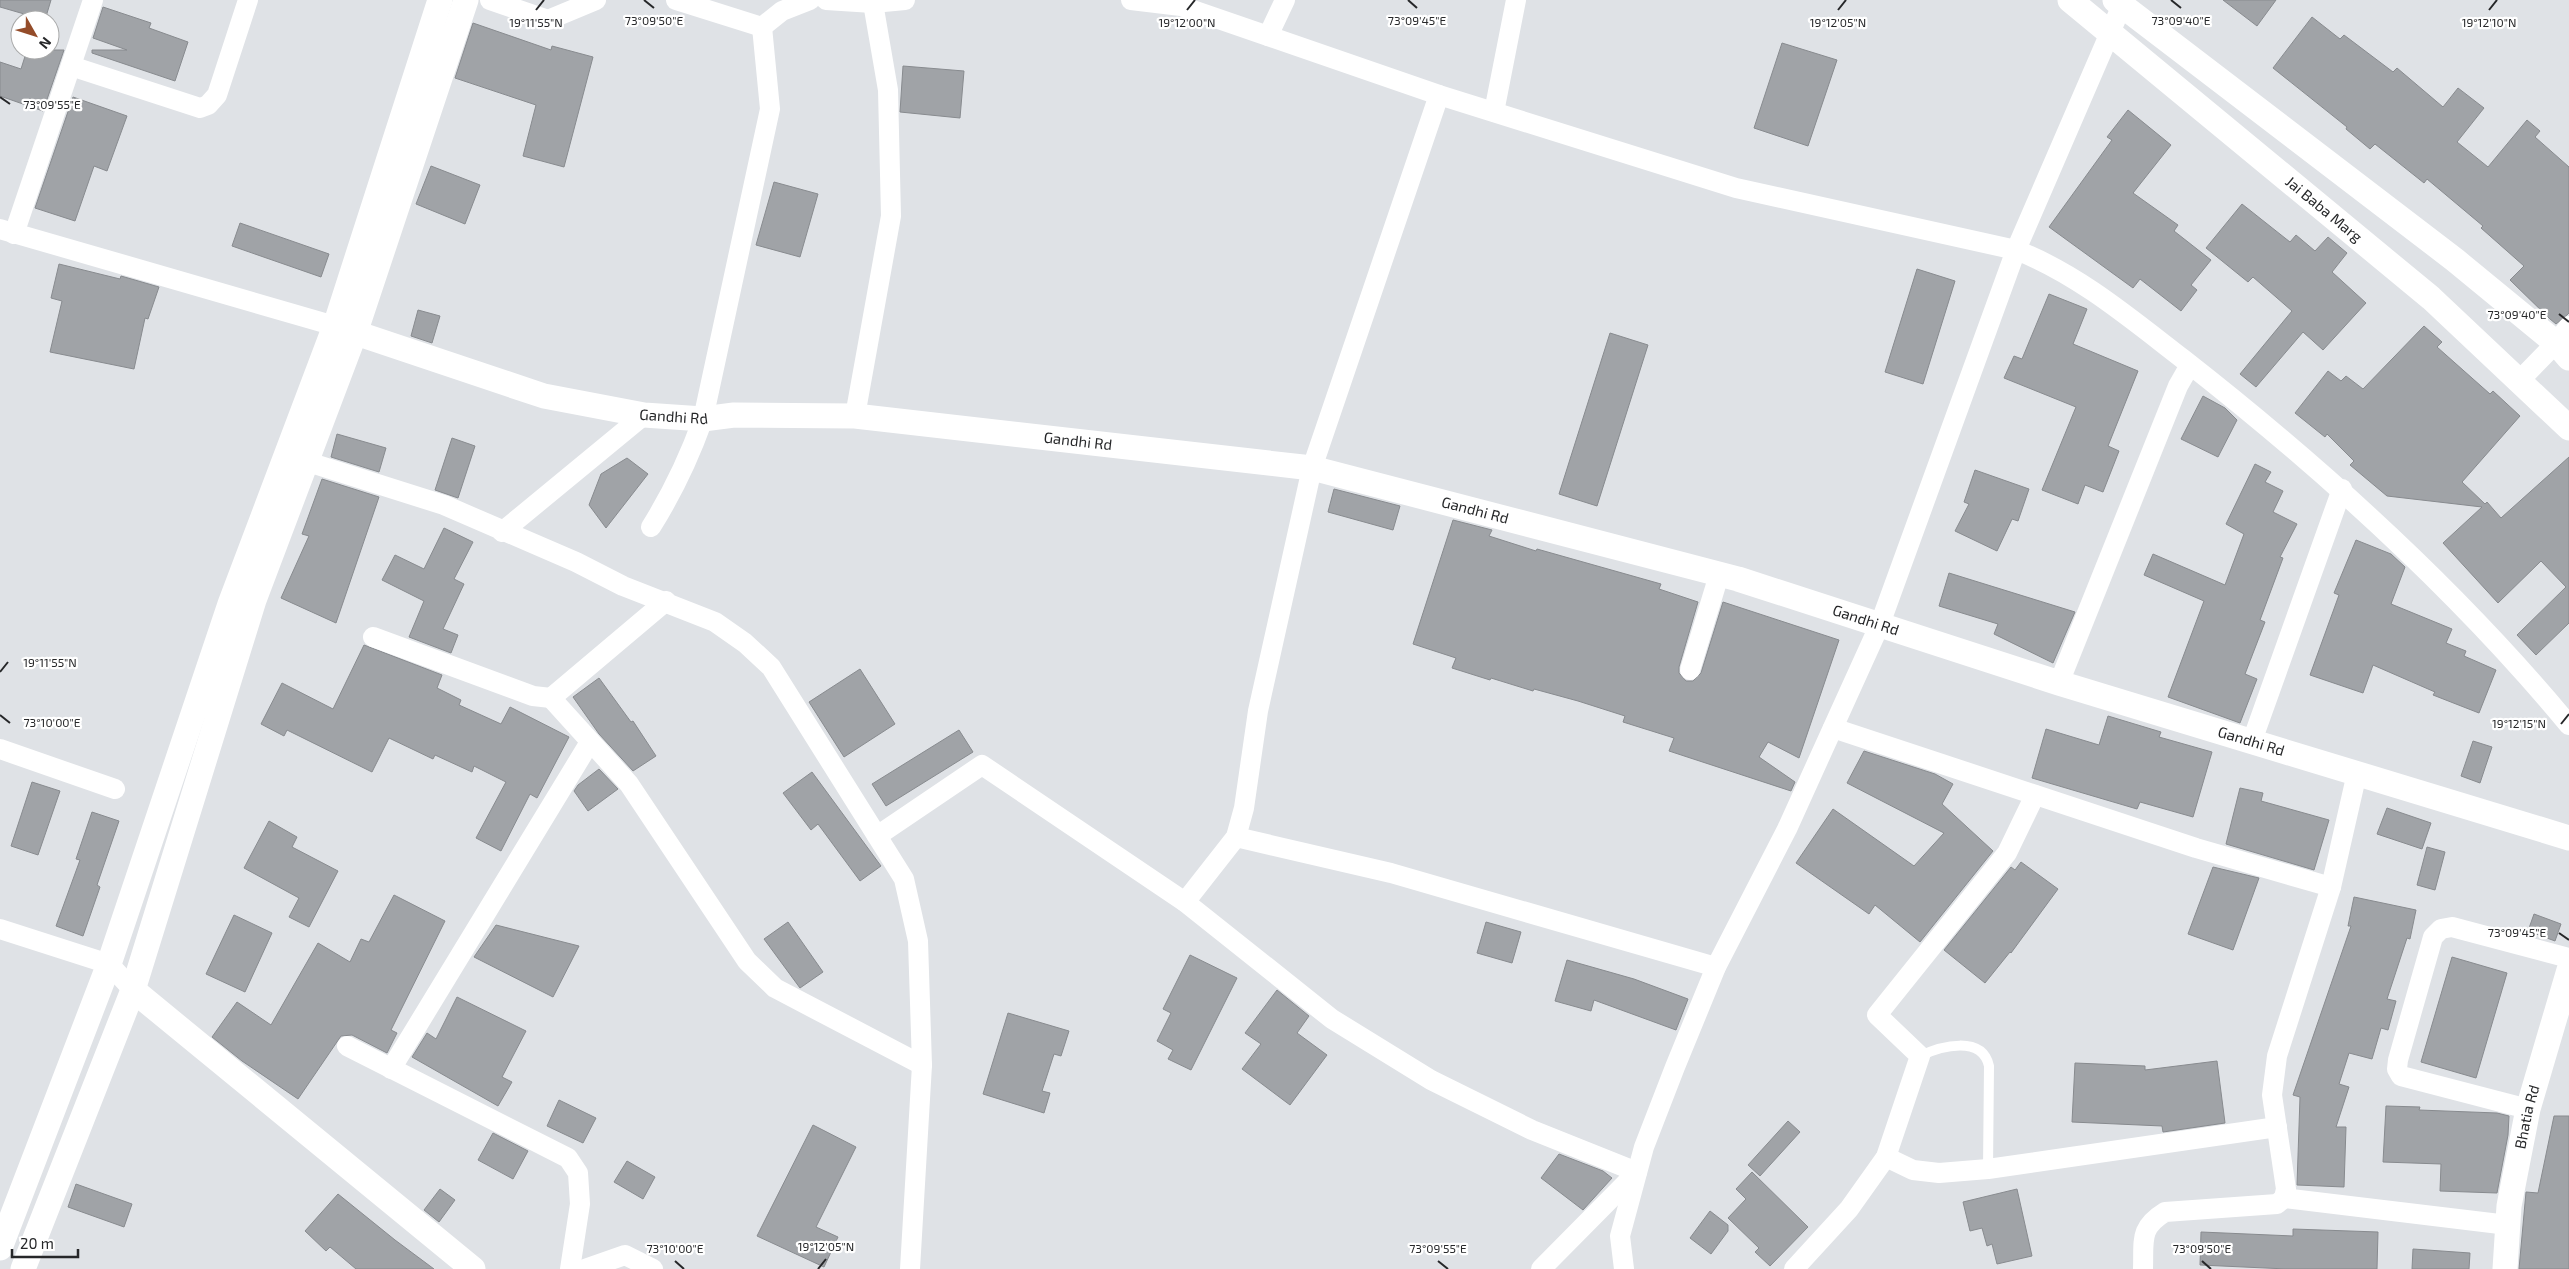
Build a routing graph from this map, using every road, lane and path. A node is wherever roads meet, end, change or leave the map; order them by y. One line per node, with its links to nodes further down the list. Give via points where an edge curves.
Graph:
1 (93, 0): 20 (street)
2 (248, 0): 20 (street, via 217,95 200,108)
3 (440, 0): 25 (street)
4 (466, 0): 25 (street)
5 (490, 0): 6 (street, via 548,20)
6 (596, 0)
7 (676, 0): 17 (street)
8 (810, 0): 17 (street, via 782,11)
9 (826, 0): 15 (street)
10 (905, 0): 15 (street)
11 (1131, 0): 19 (street, via 1181,6)
12 (1285, 0): 19 (street)
13 (1516, 0): 22 (street)
14 (2075, 1): 18 (street, Jai Baba Marg)
15 (873, 3): 30 (street, via 888,90 892,216)
16 (2118, 3): 18 (street); 26 (street)
17 (762, 27): 31 (street, via 770,110)
18 (2110, 30): 24 (street); 28 (street, Jai Baba Marg, via 2431,298)
19 (1268, 36): 21 (street)
20 (71, 66): 23 (street)
21 (1439, 95): 22 (street); 34 (street)
22 (1494, 112): 24 (street, via 1736,188)
23 (7, 232): 25 (street)
24 (2016, 250): 27 (street, via 2043,260 2113,306); 40 (street)
25 (345, 330): 29 (street, Gandhi Rd, via 544,396); 33 (street); 60 (street, via 230,604)
26 (2565, 342): 28 (street)
27 (2190, 365): 35 (street); 43 (street, via 2178,386)
28 (2519, 381): 32 (street, Jai Baba Marg)
29 (644, 415): 31 (street, Gandhi Rd); 37 (street)
30 (855, 416): 31 (street, Gandhi Rd); 34 (street, Gandhi Rd)
31 (702, 419): 36 (street, via 687,463)
32 (2569, 428)
33 (308, 462): 37 (street, via 444,505); 63 (street, via 254,600)
34 (1312, 468): 38 (street, Gandhi Rd); 54 (street, via 1258,710 1244,808)
35 (2342, 489): 45 (street, via 2521,666); 47 (street)
36 (651, 527)
37 (502, 532): 39 (street)
38 (1719, 575): 40 (street, Gandhi Rd); 42 (street)
39 (666, 601): 44 (street); 53 (street, via 715,622 771,667)
40 (1880, 624): 43 (street, Gandhi Rd); 46 (street)
41 (373, 636): 44 (street, via 533,696)
42 (1690, 670)
43 (2058, 683): 47 (street, Gandhi Rd)
44 (551, 698): 48 (street)
45 (2569, 724)
46 (1834, 728): 52 (street); 61 (street, via 1787,829)
47 (2252, 741): 50 (street, Gandhi Rd)
48 (590, 742): 66 (street, via 629,784 747,961 775,988); 67 (street)
49 (0, 748): 51 (street)
50 (2357, 773): 55 (street, Gandhi Rd); 56 (street)
51 (115, 789)
52 (2035, 795): 56 (street, via 2196,848); 65 (street, via 2007,853 1877,1016)
53 (876, 836): 57 (street, via 982,765); 66 (street, via 904,878 913,911 918,940)
54 (1236, 837): 57 (street); 61 (street, via 1391,873)
55 (2569, 838)
56 (2331, 887): 69 (street, via 2276,1056 2272,1095)
57 (1185, 902): 72 (street, via 1332,1019 1431,1080 1532,1130)
58 (0, 929): 60 (street)
59 (2569, 958): 68 (street, via 2452,927 2441,929 2433,937 2398,1060 2397,1069 2401,1076)
60 (109, 964): 63 (street); 75 (street)
61 (1716, 967): 72 (street)
62 (2569, 970): 68 (street, Bhatia Rd)
63 (133, 990): 76 (street); 77 (street)
64 (347, 1046): 67 (street)
65 (1920, 1056): 70 (street); 71 (lane, via 1946,1046 1965,1046 1987,1057)
66 (922, 1065): 81 (street)
67 (391, 1069): 78 (street, via 568,1158 578,1173 580,1204)
68 (2528, 1109): 74 (street, Bhatia Rd)
69 (2277, 1128): 71 (street); 73 (street, via 2286,1189)
70 (1886, 1157): 71 (street, via 1913,1170 1939,1173); 84 (street, via 1849,1209)
71 (1988, 1169)
72 (1637, 1172): 82 (street); 83 (street, via 1620,1236)
73 (2284, 1198): 74 (street); 85 (street, via 2277,1204 2165,1212 2150,1222 2144,1240)
74 (2508, 1225): 86 (street, Bhatia Rd)
75 (0, 1248)
76 (23, 1269)
77 (473, 1269)
78 (570, 1269)
79 (585, 1269): 80 (street, via 625,1255)
80 (653, 1269)
81 (910, 1269)
82 (1541, 1269)
83 (1624, 1269)
84 (1794, 1269)
85 (2143, 1269)
86 (2505, 1269)

